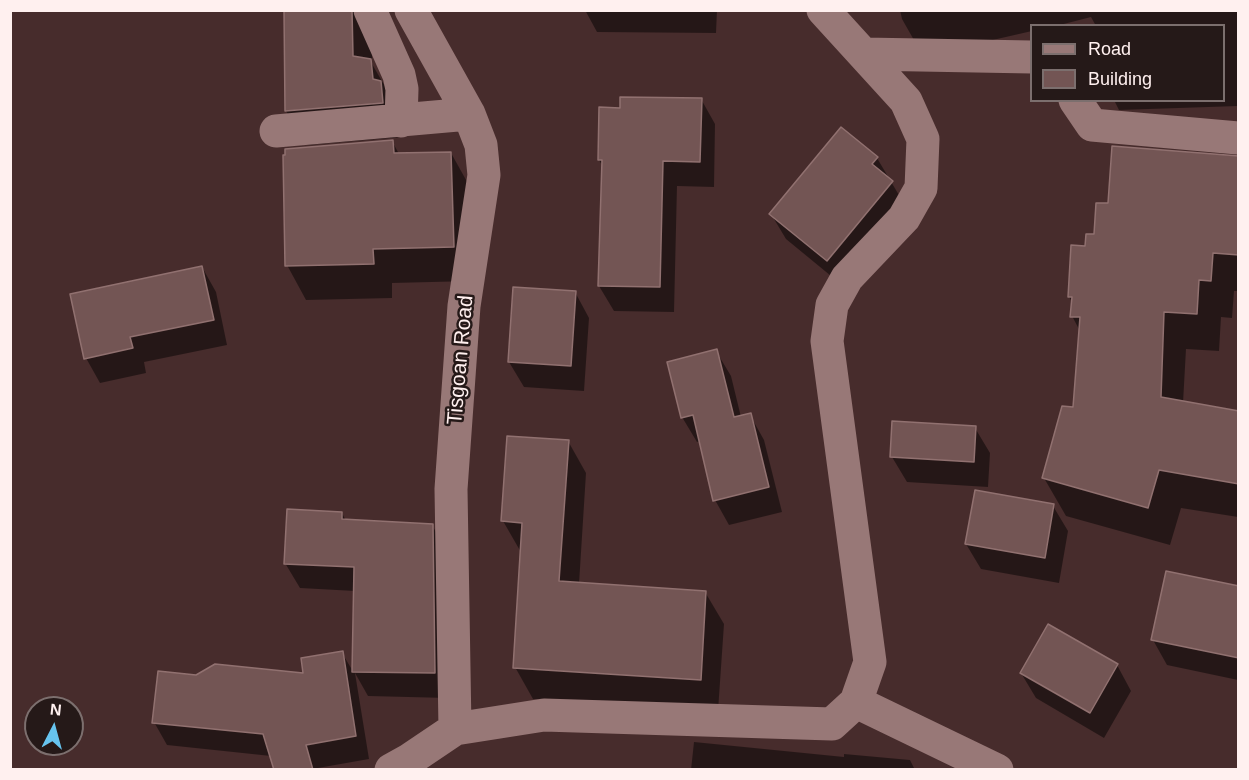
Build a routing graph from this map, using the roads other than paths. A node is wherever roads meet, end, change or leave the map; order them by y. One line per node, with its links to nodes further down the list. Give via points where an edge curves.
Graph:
1 (370, 10): 8 (street, via 399,75)
2 (411, 10): 7 (street, Tisgoan Road)
3 (823, 10): 4 (street)
4 (864, 54): 5 (street); 11 (street, via 906,101 923,139 921,188 904,218 847,278 832,305 827,341 870,662)
5 (1030, 57)
6 (1076, 102): 10 (street, via 1092,125)
7 (469, 114): 8 (street); 12 (street, Tisgoan Road, via 481,145 484,175 464,306 451,489)
8 (401, 121): 9 (street)
9 (276, 131)
10 (1239, 138)
11 (856, 702): 12 (street, via 832,723 544,715); 14 (street)
12 (455, 729): 13 (street)
13 (404, 766)
14 (997, 770)

